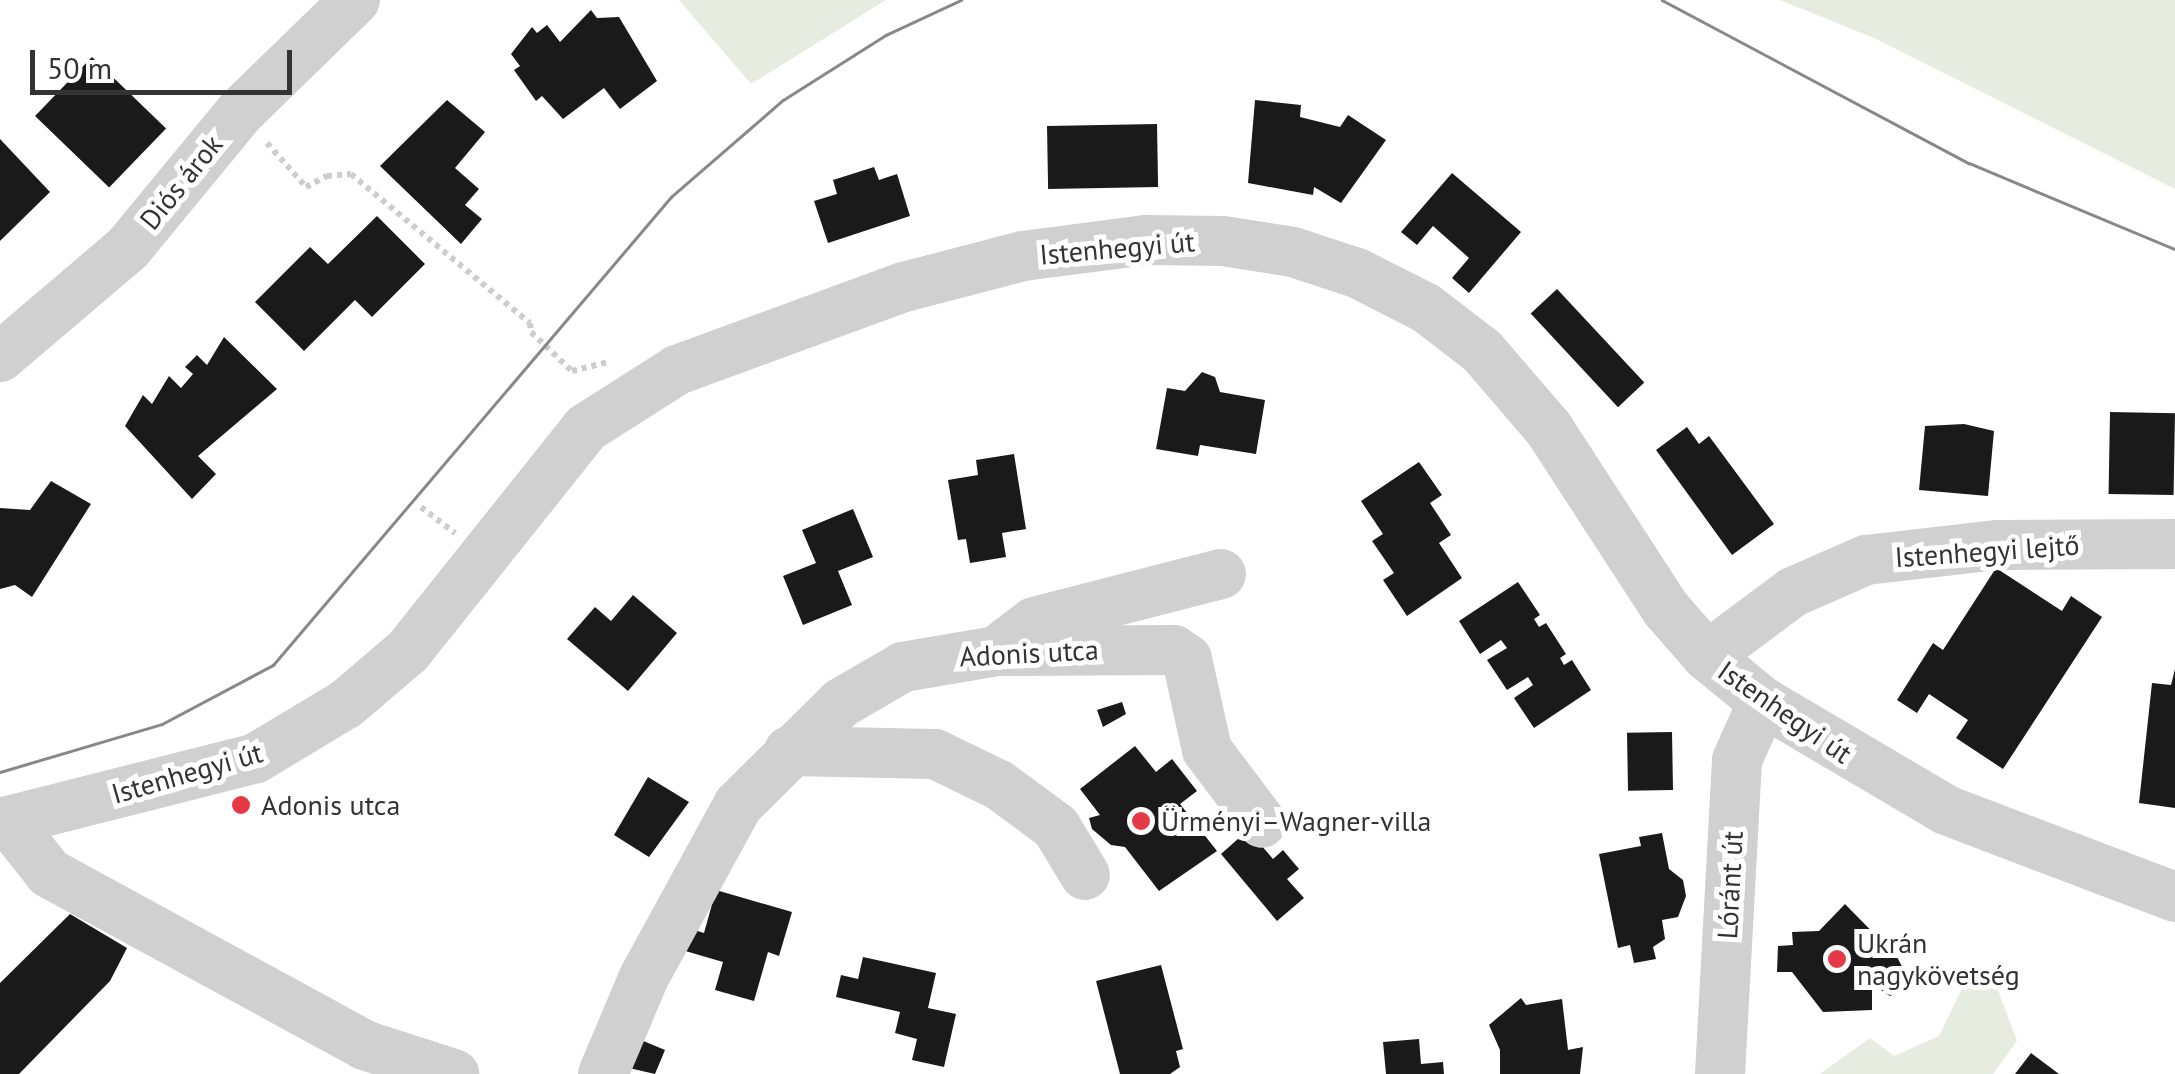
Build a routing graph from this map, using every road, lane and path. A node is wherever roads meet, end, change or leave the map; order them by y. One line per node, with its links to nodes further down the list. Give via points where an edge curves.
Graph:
1 (356, 0): 3 (street, Diós árok, via 240,111 128,248)
2 (273, 150): 4 (path, via 306,188 327,176 352,174 530,323 531,332 572,371)
3 (0, 357)
4 (610, 362)
5 (2175, 544): 8 (street, Istenhegyi lejtő, via 1998,545 1866,560 1793,592)
6 (1221, 574): 7 (street, via 1034,622)
7 (997, 650): 10 (street, Adonis utca, via 904,667 868,684); 12 (street, Adonis utca, via 1174,650 1186,659 1207,750)
8 (1707, 656): 9 (street, Istenhegyi út); 11 (street, Istenhegyi út, via 1666,608 1524,398 1482,351 1426,308 1322,260 1256,245 1147,240 1072,247 904,287 744,341 630,394 542,474 408,651 346,704 256,758)
9 (1763, 702): 14 (street, Istenhegyi út, via 1946,810); 15 (street, Lóránt út, via 1738,760)
10 (788, 751): 13 (street, via 935,754 999,785 1056,827); 17 (street, Adonis utca, via 738,805 702,864)
11 (4, 822): 16 (street, via 48,874 364,1045)
12 (1262, 823)
13 (1086, 875)
14 (2175, 897)
15 (1717, 1071)
16 (454, 1074)
17 (603, 1074)

